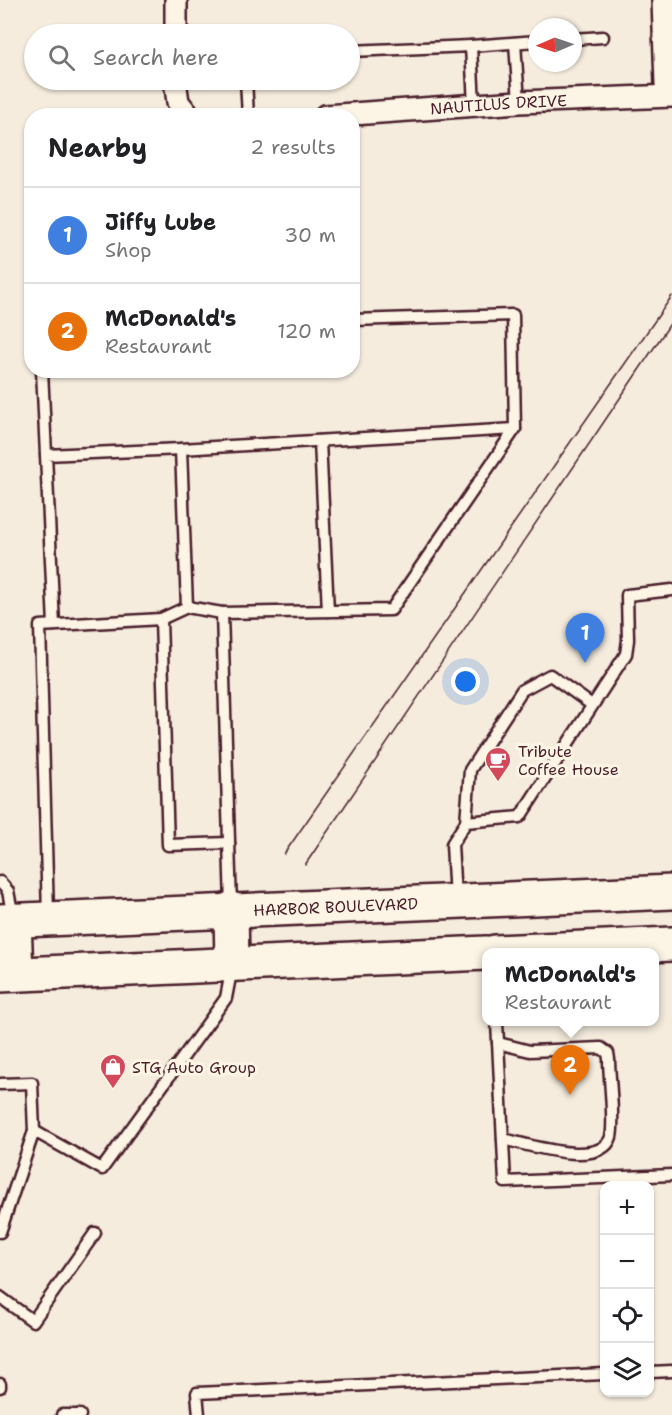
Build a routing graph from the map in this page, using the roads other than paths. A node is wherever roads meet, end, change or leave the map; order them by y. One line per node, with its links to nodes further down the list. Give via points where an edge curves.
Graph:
1 (176, 0): 3 (street)
2 (669, 0): 10 (main road)
3 (176, 24)
4 (603, 37): 5 (lane)
5 (582, 38)
6 (528, 42): 7 (lane)
7 (515, 43): 8 (lane); 14 (lane)
8 (471, 46): 9 (lane); 15 (lane)
9 (360, 51)
10 (672, 84)
11 (176, 90): 16 (street)
12 (247, 90): 17 (lane)
13 (672, 96): 14 (street, NAUTILUS DRIVE)
14 (519, 102): 15 (street, NAUTILUS DRIVE)
15 (474, 105): 18 (street, NAUTILUS DRIVE)
16 (183, 108)
17 (248, 108)
18 (360, 113)
19 (360, 320): 21 (lane, via 513,315)
20 (42, 378): 24 (lane)
21 (516, 429): 22 (lane); 27 (lane, via 391,610)
22 (320, 441): 23 (lane); 27 (lane)
23 (181, 449): 24 (lane); 26 (lane)
24 (46, 455): 30 (lane)
25 (672, 590): 31 (lane, via 627,595 626,654)
26 (187, 607): 28 (lane); 29 (lane)
27 (328, 611): 28 (lane)
28 (222, 613): 33 (lane)
29 (161, 620): 30 (lane); 33 (lane, via 168,845)
30 (54, 625): 38 (lane, via 40,626)
31 (592, 705): 32 (lane, via 519,817); 32 (lane, via 550,675 522,690 470,770)
32 (466, 822): 36 (lane, via 452,844)
33 (229, 843): 37 (lane)
34 (0, 882): 39 (lane, via 8,891)
35 (672, 892): 36 (main road, HARBOR BOULEVARD)
36 (455, 900): 37 (main road, HARBOR BOULEVARD)
37 (231, 909): 38 (main road, HARBOR BOULEVARD); 43 (main road)
38 (48, 918): 39 (main road, HARBOR BOULEVARD)
39 (7, 920): 44 (main road)
40 (672, 944): 41 (main road)
41 (584, 948)
42 (482, 953): 43 (main road)
43 (232, 964): 44 (main road); 48 (lane, via 226,998 102,1169)
44 (8, 974)
45 (497, 1026): 46 (lane)
46 (498, 1043): 49 (lane); 49 (lane, via 530,1051 601,1048 608,1053 609,1070 612,1134 605,1147 579,1154)
47 (0, 1084): 48 (lane, via 32,1083)
48 (34, 1131): 51 (lane)
49 (503, 1139): 50 (lane, via 506,1182)
50 (672, 1175)
51 (0, 1232)
52 (95, 1233): 53 (lane, via 33,1321)
53 (0, 1297)
54 (672, 1371): 55 (lane)
55 (654, 1372)
56 (600, 1374): 59 (lane, via 197,1393)
57 (62, 1415): 58 (lane)
58 (80, 1415)
59 (199, 1415)

